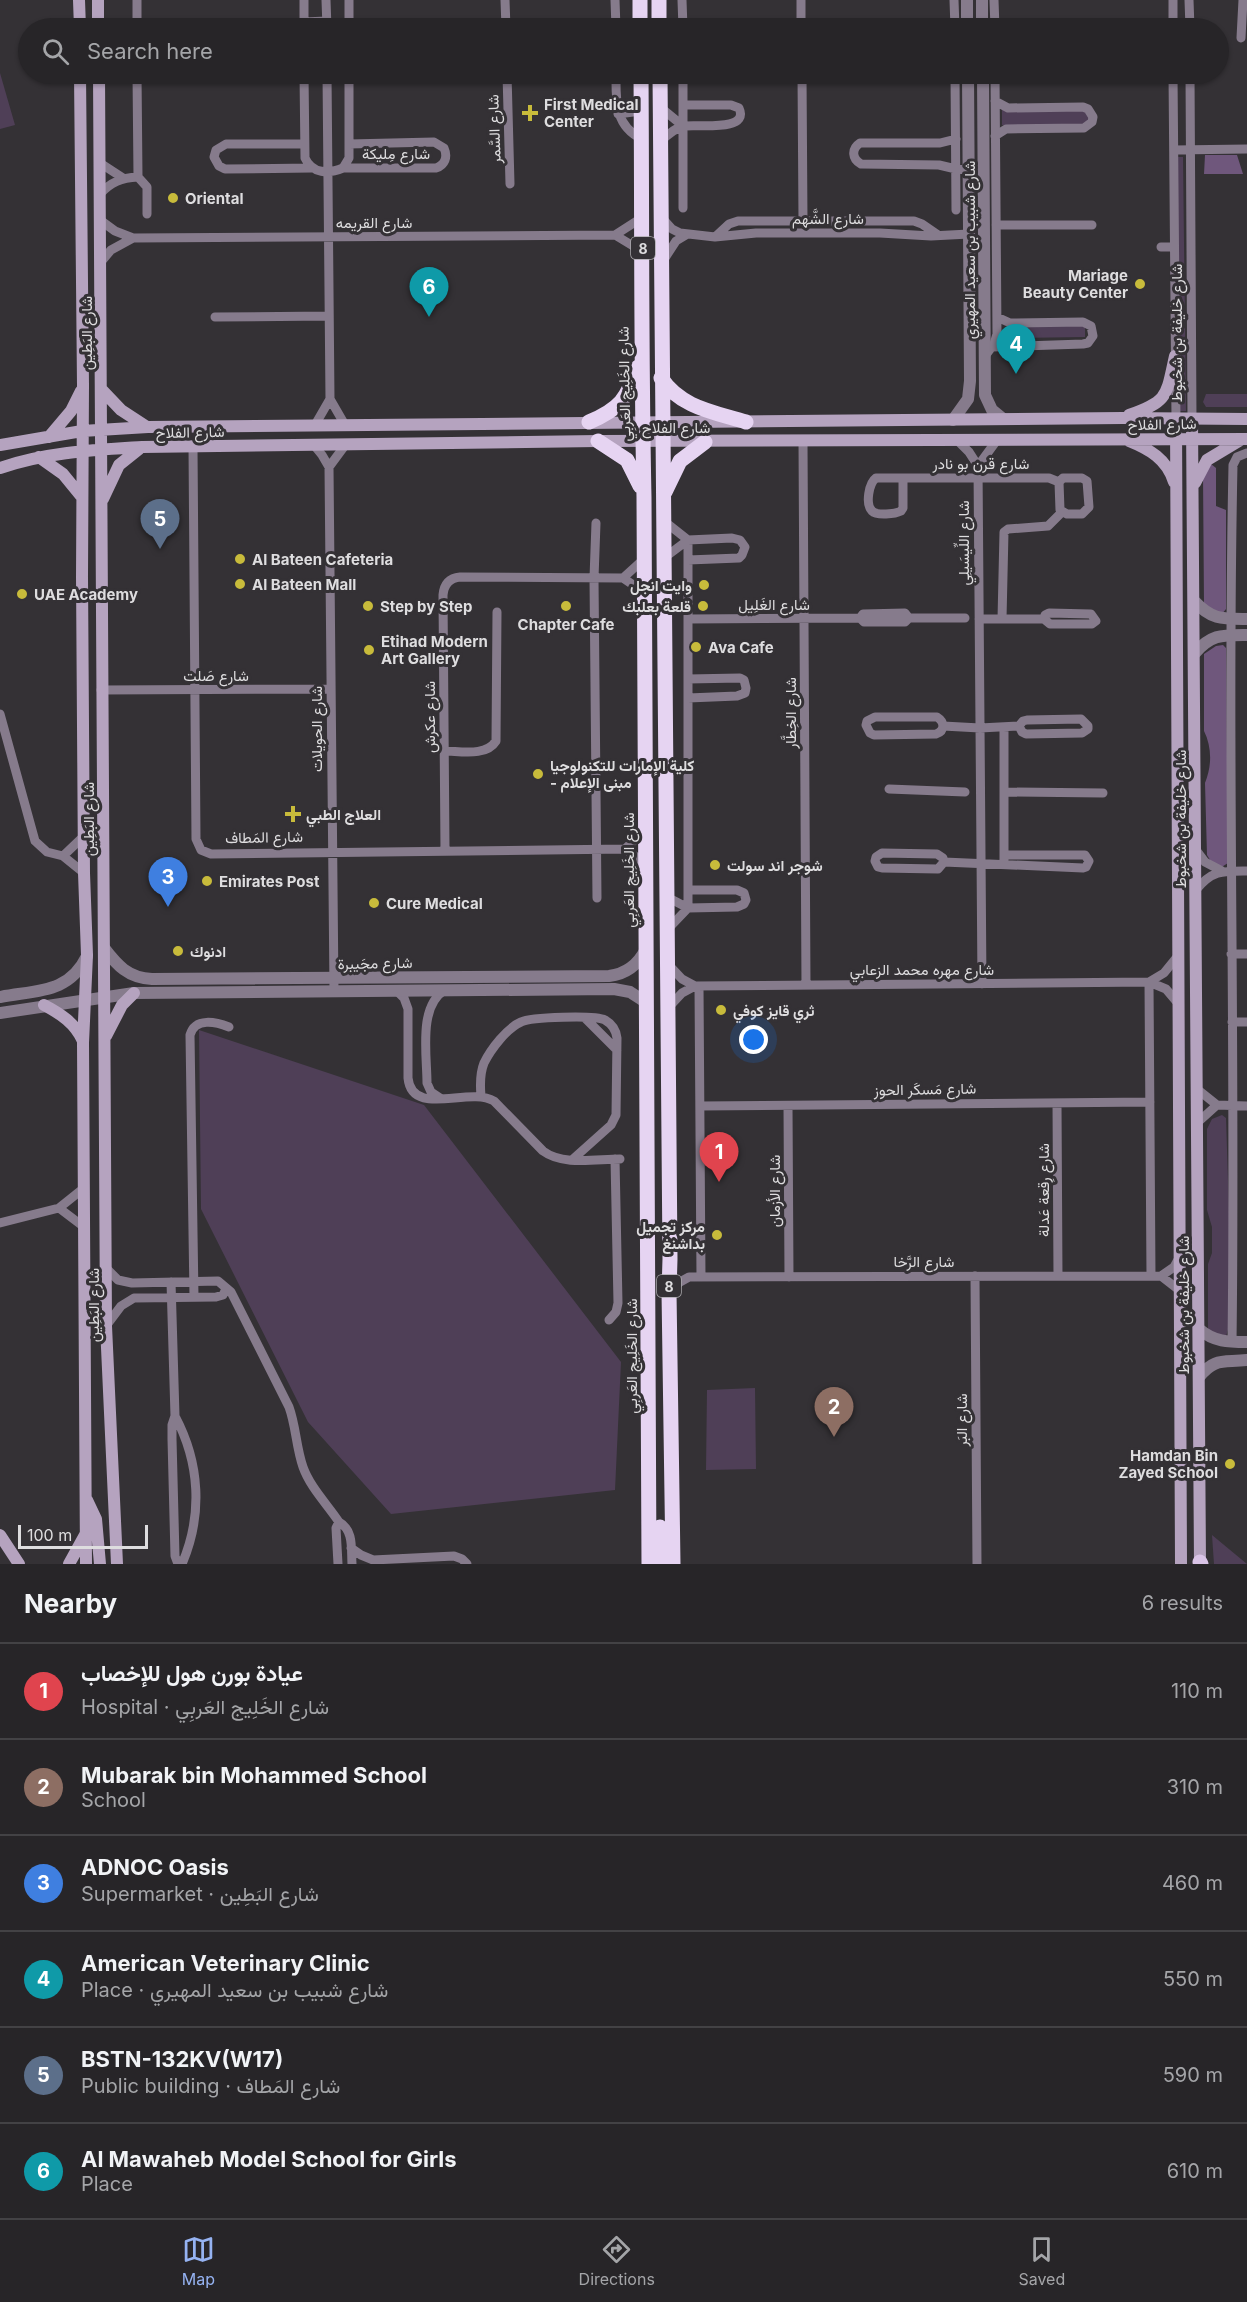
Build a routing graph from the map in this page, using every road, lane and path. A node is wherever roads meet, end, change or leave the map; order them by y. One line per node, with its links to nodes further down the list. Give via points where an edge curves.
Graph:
1 (79, 0): 21 (main road)
2 (98, 0): 22 (main road)
3 (137, 0): 23 (street)
4 (304, 0): 24 (street)
5 (326, 0): 25 (street)
6 (349, 0): 26 (street)
7 (505, 0): 27 (street)
8 (615, 0): 28 (street)
9 (640, 0): 29 (highway)
10 (659, 0): 30 (highway)
11 (682, 0): 31 (street)
12 (801, 0): 32 (street)
13 (954, 0): 33 (street)
14 (967, 0): 34 (street)
15 (982, 0): 35 (street)
16 (994, 0): 36 (street)
17 (1173, 0): 37 (street)
18 (1189, 0): 38 (street)
19 (1243, 0): 20 (street)
20 (1245, 17): 39 (street)
21 (80, 18)
22 (98, 18)
23 (137, 18)
24 (304, 18)
25 (327, 18)
26 (349, 18)
27 (506, 18)
28 (615, 18)
29 (640, 18)
30 (659, 18)
31 (682, 18)
32 (801, 18)
33 (955, 18)
34 (967, 18)
35 (982, 18)
36 (995, 18)
37 (1173, 18)
38 (1190, 18)
39 (1241, 38)
40 (80, 84): 115 (main road, شارع البَطِين)
41 (99, 84): 75 (main road, شارع البَطِين)
42 (137, 84): 80 (street)
43 (304, 84): 68 (street)
44 (327, 84): 79 (street)
45 (349, 84): 69 (street, شارع مِليكة)
46 (507, 84): 83 (street, شارع السَّمر)
47 (617, 84): 62 (street)
48 (641, 84): 60 (highway, شارع الخَلِيج العَربِي / 8)
49 (660, 84): 61 (highway, 8)
50 (683, 84): 59 (street)
51 (802, 84): 91 (street)
52 (955, 84): 66 (street)
53 (968, 84): 71 (street, شارع شبيب بن سعيد المهيري)
54 (983, 84): 70 (street, شارع شبيب بن سعيد المهيري)
55 (995, 84): 58 (street)
56 (1173, 84): 73 (street, شارع خليفة بن شخبوط)
57 (1190, 84): 74 (street, شارع خليفة بن شخبوط)
58 (995, 101): 64 (street); 64 (street, via 1008,108 1083,107 1093,117 1084,129 1006,129)
59 (683, 105): 63 (street); 63 (street, via 735,105 741,116 732,124)
60 (641, 107): 62 (street); 65 (highway, شارع الخَلِيج العَربِي / 8)
61 (660, 107): 63 (street); 67 (highway, 8)
62 (621, 118): 65 (street, via 629,131)
63 (683, 126): 67 (street); 85 (street)
64 (995, 136): 82 (street)
65 (642, 139): 88 (highway, شارع الخَلِيج العَربِي / 8)
66 (956, 139): 78 (street); 78 (street, شارع شبيب بن سعيد المهيري, via 940,143 860,143 853,154 861,164 942,165)
67 (660, 142): 89 (highway, 8)
68 (304, 144): 76 (street, via 305,158); 76 (street, شارع مِليكة, via 226,144 216,150 214,157 225,169)
69 (350, 144): 77 (street, شارع مِليكة); 77 (street, شارع مِليكة, via 434,142 444,148 446,156 444,163 435,168)
70 (983, 148): 71 (street); 82 (street, شارع شبيب بن سعيد المهيري)
71 (969, 149): 78 (street, شارع شبيب بن سعيد المهيري)
72 (1247, 149): 74 (street)
73 (1174, 150): 74 (street); 104 (street, شارع خليفة بن شخبوط)
74 (1190, 150): 121 (street, شارع خليفة بن شخبوط)
75 (100, 163): 81 (street); 84 (main road, شارع البَطِين)
76 (312, 168): 79 (street, شارع مِليكة)
77 (343, 168): 79 (street, شارع مِليكة)
78 (962, 170): 86 (street); 96 (street, شارع شبيب بن سعيد المهيري)
79 (328, 172): 99 (street)
80 (138, 177): 81 (street); 87 (street, via 147,187)
81 (123, 178): 84 (street)
82 (990, 181): 93 (street); 111 (street, شارع شبيب بن سعيد المهيري)
83 (510, 183)
84 (100, 194): 90 (main road, شارع البَطِين)
85 (683, 208)
86 (956, 210)
87 (147, 214)
88 (643, 217): 97 (street); 105 (highway, شارع الخَلِيج العَربِي / 8)
89 (661, 217): 98 (street, via 672,230); 107 (highway, 8)
90 (100, 220): 102 (street, شارع القريمه); 106 (main road, شارع البَطِين)
91 (802, 221): 92 (street); 95 (street, via 914,221)
92 (732, 222): 100 (street); 101 (street)
93 (996, 225): 94 (street, شارع شبيب بن سعيد المهيري); 110 (street)
94 (1092, 225)
95 (923, 231): 96 (street, via 938,235); 101 (street, شارع الشَّهم, via 756,233)
96 (969, 234): 123 (street, شارع شبيب بن سعيد المهيري, via 970,381 968,399)
97 (615, 235): 99 (street, شارع القريمه); 105 (street)
98 (686, 235): 100 (street, شارع الشَّهم); 107 (street, via 673,244)
99 (328, 237): 102 (street, شارع القريمه); 108 (street)
100 (715, 237): 101 (street, شارع الشَّهم)
101 (732, 237)
102 (133, 238): 106 (street, via 111,250)
103 (1161, 247): 104 (street)
104 (1174, 247): 112 (street, شارع خليفة بن شخبوط)
105 (643, 252): 113 (highway, شارع الخَلِيج العَربِي / 8)
106 (100, 263): 116 (main road, شارع البَطِين)
107 (662, 263): 114 (highway, 8)
108 (329, 316): 109 (street); 117 (street)
109 (215, 317)
110 (997, 317): 111 (street, via 996,339); 111 (street, شارع شبيب بن سعيد المهيري, via 1010,324 1083,322 1091,326 1093,336 1083,344 1006,345)
111 (988, 352): 119 (street, شارع شبيب بن سعيد المهيري, via 986,400)
112 (1175, 356): 118 (main road, via 1160,402); 120 (street, شارع خليفة بن شخبوط)
113 (641, 357): 124 (highway, via 617,407); 125 (highway, شارع الخَلِيج العَربِي / 8)
114 (661, 378): 126 (highway, 8); 127 (highway, via 684,401)
115 (83, 386): 132 (main road, شارع البَطِين); 133 (main road, via 70,411)
116 (101, 389): 130 (main road, via 121,410); 131 (main road, شارع البَطِين)
117 (330, 399): 128 (street); 129 (street)
118 (1123, 418): 119 (main road, شارع الفلاح); 120 (main road, شارع الفلاح)
119 (1003, 419): 123 (main road, شارع الفلاح)
120 (1176, 419): 121 (main road, شارع الفلاح); 136 (main road, شارع خليفة بن شخبوط)
121 (1192, 419): 122 (main road, شارع الفلاح); 134 (main road, شارع خليفة بن شخبوط)
122 (1247, 419)
123 (953, 420): 127 (main road, شارع الفلاح)
124 (589, 422): 125 (main road, شارع الفلاح); 129 (main road, شارع الفلاح)
125 (642, 422): 126 (main road, شارع الفلاح); 142 (highway, شارع الخَلِيج العَربِي / 8)
126 (662, 422): 127 (main road, شارع الفلاح); 143 (highway, 8)
127 (746, 422)
128 (315, 425): 129 (main road, شارع الفلاح); 130 (main road, شارع الفلاح)
129 (345, 425)
130 (148, 427): 131 (main road, شارع الفلاح)
131 (101, 430): 132 (main road, شارع الفلاح); 150 (main road, شارع البَطِين)
132 (82, 431): 133 (main road, شارع الفلاح); 151 (main road, شارع البَطِين)
133 (49, 437): 147 (main road, شارع الفلاح)
134 (1192, 438): 136 (main road, شارع الفلاح); 137 (main road, شارع الفلاح); 161 (main road, شارع خليفة بن شخبوط)
135 (1125, 439): 136 (main road, شارع الفلاح); 139 (main road, شارع الفلاح); 160 (main road, via 1162,460)
136 (1175, 439): 160 (main road, شارع خليفة بن شخبوط)
137 (1244, 439): 161 (main road, via 1207,460)
138 (957, 440): 139 (main road, شارع الفلاح); 141 (main road, شارع الفلاح); 154 (street)
139 (997, 440): 154 (street)
140 (598, 441): 142 (main road, شارع الفلاح); 146 (main road, شارع الفلاح); 163 (highway, via 630,463)
141 (803, 441): 144 (main road, شارع الفلاح); 180 (street, شارع الخِطَّار)
142 (643, 442): 143 (main road, شارع الفلاح); 163 (highway, شارع الخَلِيج العَربِي / 8)
143 (662, 442): 144 (main road, شارع الفلاح); 164 (highway, 8)
144 (705, 442): 164 (highway, via 677,465)
145 (313, 444): 146 (main road, شارع الفلاح); 149 (main road, شارع الفلاح); 155 (street)
146 (346, 444): 155 (street)
147 (0, 445)
148 (142, 447): 149 (main road, شارع الفلاح); 150 (main road, شارع الفلاح); 165 (main road, via 119,465)
149 (193, 447): 192 (street, شارع المَطاف)
150 (100, 450): 151 (main road, شارع الفلاح); 165 (main road, شارع البَطِين)
151 (81, 451): 153 (main road, شارع الفلاح); 162 (main road, شارع البَطِين)
152 (1247, 453): 184 (street, via 1233,465)
153 (39, 457): 156 (main road, شارع الفلاح); 162 (main road, via 63,474)
154 (978, 466): 158 (street, شارع اللِّيسَيلِي)
155 (329, 467): 190 (street, شارع الحويلات)
156 (0, 468)
157 (903, 478): 157 (street, شارع قرن بو نادر, via 901,511 877,513 869,508 872,481); 158 (street, شارع قرن بو نادر)
158 (978, 478): 159 (street, شارع قرن بو نادر, via 1049,478); 181 (street, شارع اللِّيسَيلِي)
159 (1059, 482): 166 (street); 166 (street, شارع قرن بو نادر, via 1063,478 1082,478 1088,483 1087,511)
160 (1176, 486): 231 (main road, شارع خليفة بن شخبوط)
161 (1193, 487): 176 (main road, شارع خليفة بن شخبوط)
162 (81, 496): 205 (main road, شارع البَطِين)
163 (645, 497): 170 (highway, شارع الخَلِيج العَربِي / 8)
164 (663, 498): 167 (highway, 8)
165 (100, 506): 191 (main road, شارع البَطِين)
166 (1062, 512): 182 (street, شارع قرن بو نادر, via 1048,526 1004,532)
167 (664, 521): 169 (street); 171 (highway, 8)
168 (596, 524): 173 (street, شارع الخَلِيج العَربِي)
169 (688, 540): 171 (street); 172 (street); 172 (street, via 736,538 745,547 739,558)
170 (645, 558): 174 (street); 175 (highway, شارع الخَلِيج العَربِي / 8)
171 (664, 558): 222 (highway, 8)
172 (688, 560): 179 (street)
173 (594, 578): 174 (street, شارع عكرش); 199 (street, شارع عكرش, via 460,577 447,584 443,594); 206 (street, شارع الخَلِيج العَربِي)
174 (623, 578): 175 (street)
175 (645, 593): 204 (highway, شارع الخَلِيج العَربِي / 8)
176 (1194, 601): 184 (street, via 1209,615); 188 (main road, شارع خليفة بن شخبوط)
177 (497, 612): 199 (street, via 496,741 484,751)
178 (965, 618): 180 (street, شارع الغَلِيل, via 909,618 905,613)
179 (688, 619): 180 (street, شارع الغَلِيل); 189 (street)
180 (804, 619): 236 (street, شارع الخِطَّار)
181 (979, 619): 182 (street); 198 (street, شارع اللِّيسَيلِي)
182 (1002, 619): 183 (street)
183 (1044, 619): 183 (street, via 1049,613 1091,614 1096,621 1050,624)
184 (1230, 619): 185 (street); 186 (street)
185 (1247, 619)
186 (1230, 635): 187 (street); 188 (street, via 1209,640); 217 (street, via 1232,756)
187 (1247, 635)
188 (1194, 654): 209 (main road, شارع خليفة بن شخبوط)
189 (688, 679): 193 (street); 193 (street, via 740,678 747,688 737,696)
190 (331, 689): 192 (street, شارع صَلت); 210 (street, شارع الحويلات)
191 (101, 690): 192 (street, شارع صَلت); 226 (main road, شارع البَطِين)
192 (195, 690): 210 (street, شارع المَطاف, via 196,839 201,850 211,854)
193 (688, 698): 220 (street)
194 (0, 714): 212 (street, via 35,841 47,852)
195 (943, 726): 195 (street, via 942,720 934,717 875,717 866,725 874,735 936,734); 198 (street)
196 (1019, 726): 196 (street, via 1027,720 1081,719 1088,729 1082,733 1026,734); 197 (street)
197 (1004, 727): 198 (street); 202 (street)
198 (980, 728): 214 (street, شارع اللِّيسَيلِي)
199 (444, 751): 208 (street, شارع عكرش)
200 (889, 789): 201 (street)
201 (965, 792)
202 (1004, 792): 203 (street); 211 (street)
203 (1103, 793)
204 (646, 829): 207 (street); 215 (highway, شارع الخَلِيج العَربِي / 8)
205 (84, 836): 212 (street); 219 (main road, شارع البَطِين)
206 (597, 849): 207 (street, شارع المَطاف); 208 (street, شارع المَطاف); 223 (street, شارع الخَلِيج العَربِي)
207 (625, 849): 215 (street)
208 (444, 850): 210 (street, شارع المَطاف)
209 (1196, 850): 217 (street, via 1205,862); 221 (main road, شارع خليفة بن شخبوط)
210 (332, 851): 234 (street, شارع الحويلات)
211 (1004, 855): 216 (street); 216 (street, via 1085,855 1089,861 1083,868)
212 (63, 856): 219 (street)
213 (944, 862): 213 (street, via 937,854 882,853 875,861 878,867 938,869); 214 (street)
214 (981, 864): 216 (street); 235 (street, شارع اللِّيسَيلِي)
215 (646, 865): 227 (highway, شارع الخَلِيج العَربِي / 8)
216 (1004, 866)
217 (1226, 871): 218 (street); 221 (street, via 1206,879); 228 (street)
218 (1247, 871)
219 (84, 873): 230 (main road, شارع البَطِين)
220 (688, 890): 224 (street); 224 (street, via 737,890 744,893 746,900 737,907)
221 (1196, 890): 259 (main road, شارع خليفة بن شخبوط)
222 (667, 897): 224 (street); 225 (highway, 8)
223 (597, 898)
224 (688, 908): 225 (street)
225 (666, 930): 232 (highway, 8)
226 (104, 948): 234 (street, شارع مجَيبرة, via 121,969 146,979); 242 (main road, شارع البَطِين)
227 (647, 948): 234 (street, شارع مجَيبرة, via 633,967 609,976); 246 (highway, شارع الخَلِيج العَربِي / 8)
228 (1231, 954): 229 (street); 251 (street)
229 (1247, 954)
230 (87, 955): 238 (street, via 70,979); 244 (main road, شارع البَطِين)
231 (1177, 957): 233 (street, via 1164,973); 245 (main road, شارع خليفة بن شخبوط)
232 (667, 963): 237 (street, via 682,979); 248 (highway, 8)
233 (1149, 982): 235 (street, شارع مهره محمد الزعابي); 245 (street, via 1166,989); 262 (street)
234 (334, 984): 239 (street, شارع مجَيبرة); 241 (street, شارع مجَيبرة)
235 (982, 984): 236 (street, شارع مهره محمد الزعابي)
236 (806, 985): 237 (street, شارع مهره محمد الزعابي)
237 (697, 986): 248 (street, via 682,993); 264 (street)
238 (42, 990): 243 (street); 247 (street)
239 (396, 990): 240 (street, شارع مجَيبرة); 258 (street, via 409,1014)
240 (445, 990): 246 (street, شارع مجَيبرة, via 614,988); 257 (street, via 434,999 428,1012)
241 (134, 993): 242 (street, شارع مجَيبرة); 254 (main road, via 122,1005)
242 (104, 996): 244 (street, شارع مجَيبرة); 254 (main road, شارع البَطِين)
243 (0, 997)
244 (86, 999): 247 (street, شارع مجَيبرة); 255 (main road, شارع البَطِين)
245 (1178, 1002): 278 (main road, شارع خليفة بن شخبوط)
246 (647, 1003): 303 (highway, شارع الخَلِيج العَربِي / 8)
247 (44, 1005): 249 (street, شارع مجَيبرة); 255 (main road, via 62,1014)
248 (667, 1009): 277 (highway, 8)
249 (0, 1012)
250 (585, 1018): 256 (street); 256 (street, via 610,1023 616,1034); 260 (street, via 533,1018 518,1023 484,1063)
251 (1232, 1022): 252 (street); 267 (street)
252 (1247, 1022)
253 (229, 1027): 286 (street, via 200,1023 190,1035)
254 (105, 1037): 279 (main road, شارع البَطِين)
255 (83, 1043): 273 (main road, شارع البَطِين)
256 (617, 1050): 270 (street, via 616,1115)
257 (427, 1083): 258 (street, via 419,1089); 261 (street)
258 (410, 1087): 261 (street, via 425,1099)
259 (1197, 1089): 266 (street); 269 (main road, شارع خليفة بن شخبوط)
260 (481, 1096): 261 (street); 271 (street, via 494,1101 547,1154)
261 (440, 1098)
262 (1150, 1102): 263 (street, شارع مَسكَر الحوز); 282 (street)
263 (1057, 1103): 265 (street, شارع مَسكَر الحوز); 281 (street, شارع رِقعة عَدلة)
264 (700, 1106): 265 (street, شارع مَسكَر الحوز); 284 (street)
265 (788, 1106): 285 (street, شارع الأزمان)
266 (1217, 1106): 267 (street); 269 (street)
267 (1233, 1106): 268 (street); 296 (street)
268 (1247, 1106)
269 (1197, 1123): 295 (main road, شارع خليفة بن شخبوط)
270 (594, 1140): 271 (street); 272 (street)
271 (573, 1159): 272 (street)
272 (601, 1159): 293 (street, via 617,1159 618,1307)
273 (84, 1188): 274 (street); 276 (main road, شارع البَطِين)
274 (59, 1208): 275 (street); 276 (street)
275 (0, 1223)
276 (84, 1227): 304 (main road, شارع البَطِين)
277 (670, 1258): 283 (street); 290 (highway, 8)
278 (1179, 1258): 282 (street, via 1174,1267); 289 (main road, شارع خليفة بن شخبوط)
279 (108, 1270): 287 (street, via 127,1283); 294 (main road, شارع البَطِين)
280 (975, 1276): 281 (street, شارع الرَّخا); 285 (street, شارع الرَّخا); 325 (street, شارع البَر)
281 (1058, 1276): 282 (street, شارع الرَّخا)
282 (1156, 1276): 289 (street)
283 (688, 1277): 284 (street, شارع الرَّخا); 290 (street)
284 (700, 1277): 285 (street, شارع الرَّخا)
285 (789, 1277)
286 (194, 1281): 287 (street); 288 (street, via 218,1281); 292 (street)
287 (171, 1282): 291 (street)
288 (226, 1289): 292 (street, via 219,1296); 305 (street, via 237,1302 285,1397 308,1478)
289 (1179, 1290): 326 (main road, شارع خليفة بن شخبوط)
290 (669, 1292): 324 (highway, 8)
291 (171, 1297): 292 (street); 294 (street, via 129,1300); 300 (street)
292 (194, 1297)
293 (609, 1320)
294 (106, 1326): 317 (main road, شارع البَطِين)
295 (1199, 1329): 296 (street, via 1211,1339); 299 (main road, شارع خليفة بن شخبوط)
296 (1232, 1342): 297 (street)
297 (1247, 1344): 298 (street, via 1242,1352)
298 (1245, 1360): 299 (street, via 1215,1362)
299 (1199, 1377): 313 (main road, شارع خليفة بن شخبوط)
300 (175, 1416): 301 (street); 302 (street)
301 (185, 1438): 302 (street); 311 (street, via 194,1466 196,1491 195,1517)
302 (172, 1439): 310 (street)
303 (650, 1490): 322 (highway, شارع الخَلِيج العَربِي / 8); 323 (highway, via 658,1510)
304 (85, 1496): 306 (main road, شارع البَطِين); 316 (main road, via 96,1519)
305 (339, 1522): 308 (street); 309 (street, via 346,1528)
306 (86, 1534): 314 (main road); 315 (main road, شارع البَطِين)
307 (0, 1536): 312 (main road)
308 (336, 1541): 309 (street, via 342,1539); 319 (street)
309 (351, 1545): 320 (street); 321 (street, via 373,1560 454,1556)
310 (175, 1552): 311 (street); 318 (street)
311 (186, 1552): 318 (street)
312 (20, 1563)
313 (1200, 1563)
314 (69, 1564)
315 (86, 1564)
316 (100, 1564)
317 (117, 1564)
318 (180, 1564)
319 (338, 1564)
320 (352, 1564)
321 (467, 1564)
322 (649, 1564)
323 (660, 1564)
324 (673, 1564)
325 (977, 1564)
326 (1181, 1564)

